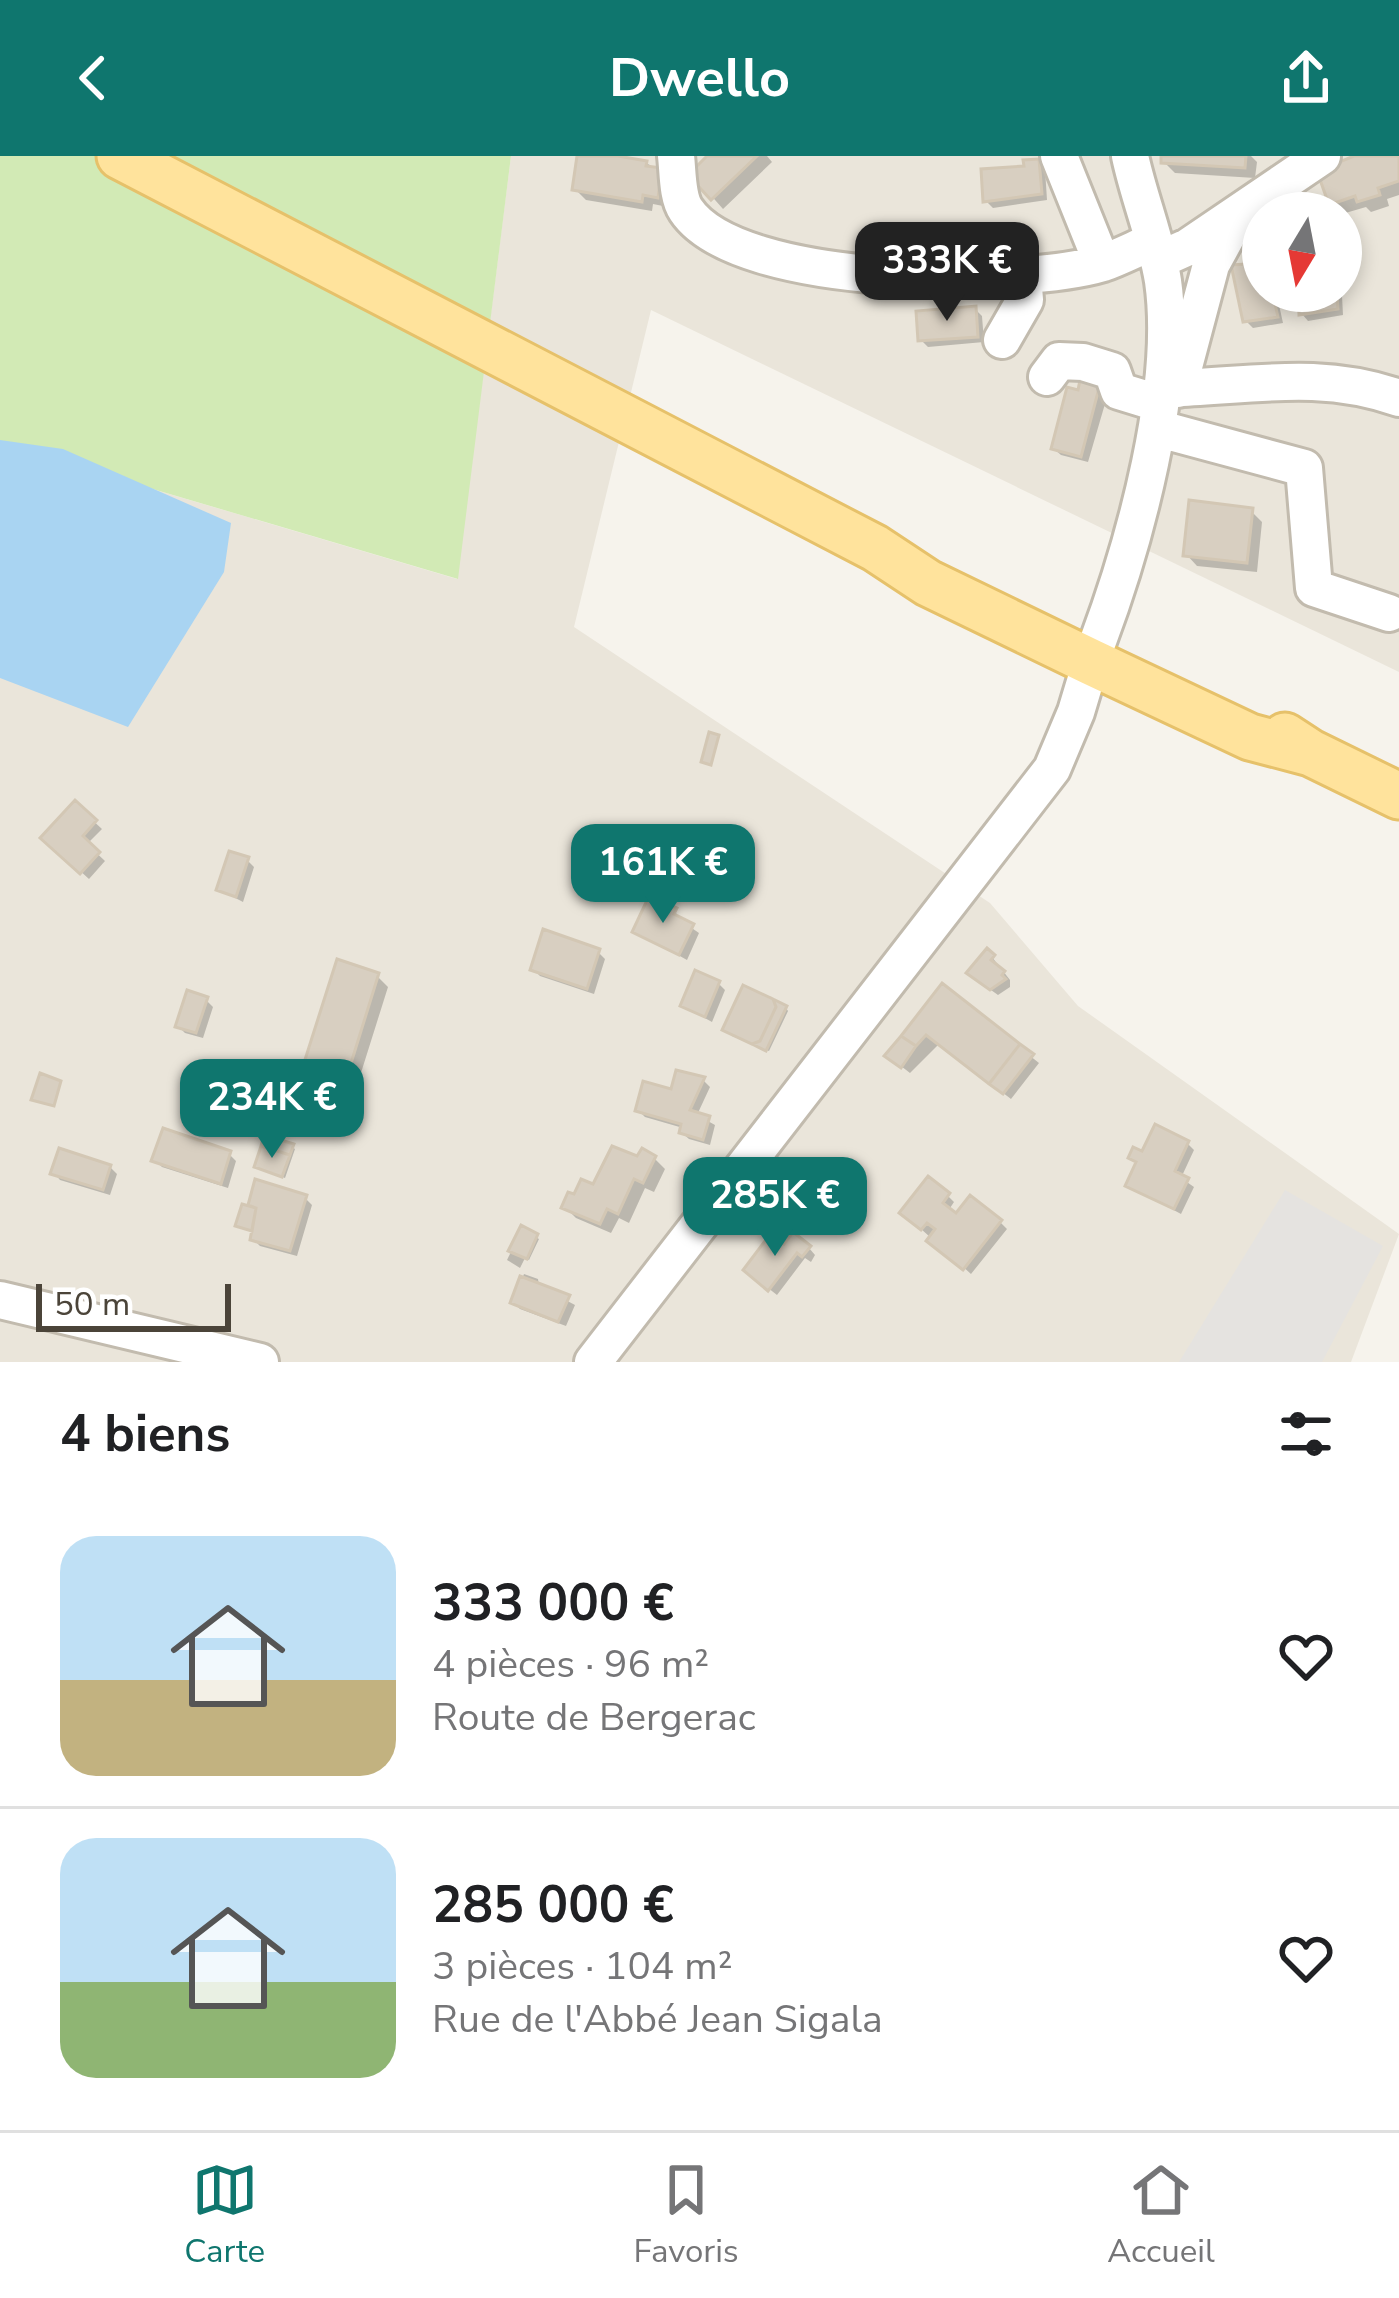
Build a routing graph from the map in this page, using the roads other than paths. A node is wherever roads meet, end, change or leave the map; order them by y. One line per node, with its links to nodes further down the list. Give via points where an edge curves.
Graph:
1 (120, 156): 18 (main road, via 875,548 936,563)
2 (676, 156): 12 (street, via 683,207 710,236 749,253 855,274)
3 (1059, 156): 11 (street)
4 (1130, 156): 10 (street)
5 (1322, 156): 6 (street)
6 (1271, 192)
7 (1242, 211): 10 (street)
8 (1242, 220): 9 (street)
9 (1221, 246): 10 (street, via 1193,275); 16 (street)
10 (1159, 261): 11 (street); 16 (street)
11 (1102, 263): 12 (street)
12 (1023, 274): 13 (street, via 1024,300)
13 (1002, 340)
14 (1047, 377): 16 (street, via 1060,361 1112,371 1119,391)
15 (1399, 398): 16 (street, via 1299,378)
16 (1164, 418): 17 (street, via 1304,468 1314,587); 18 (street)
17 (1389, 614)
18 (1095, 651): 19 (main road, via 1258,717); 22 (street, via 1052,769)
19 (1399, 796)
20 (0, 1300): 21 (street)
21 (260, 1362)
22 (593, 1362)

